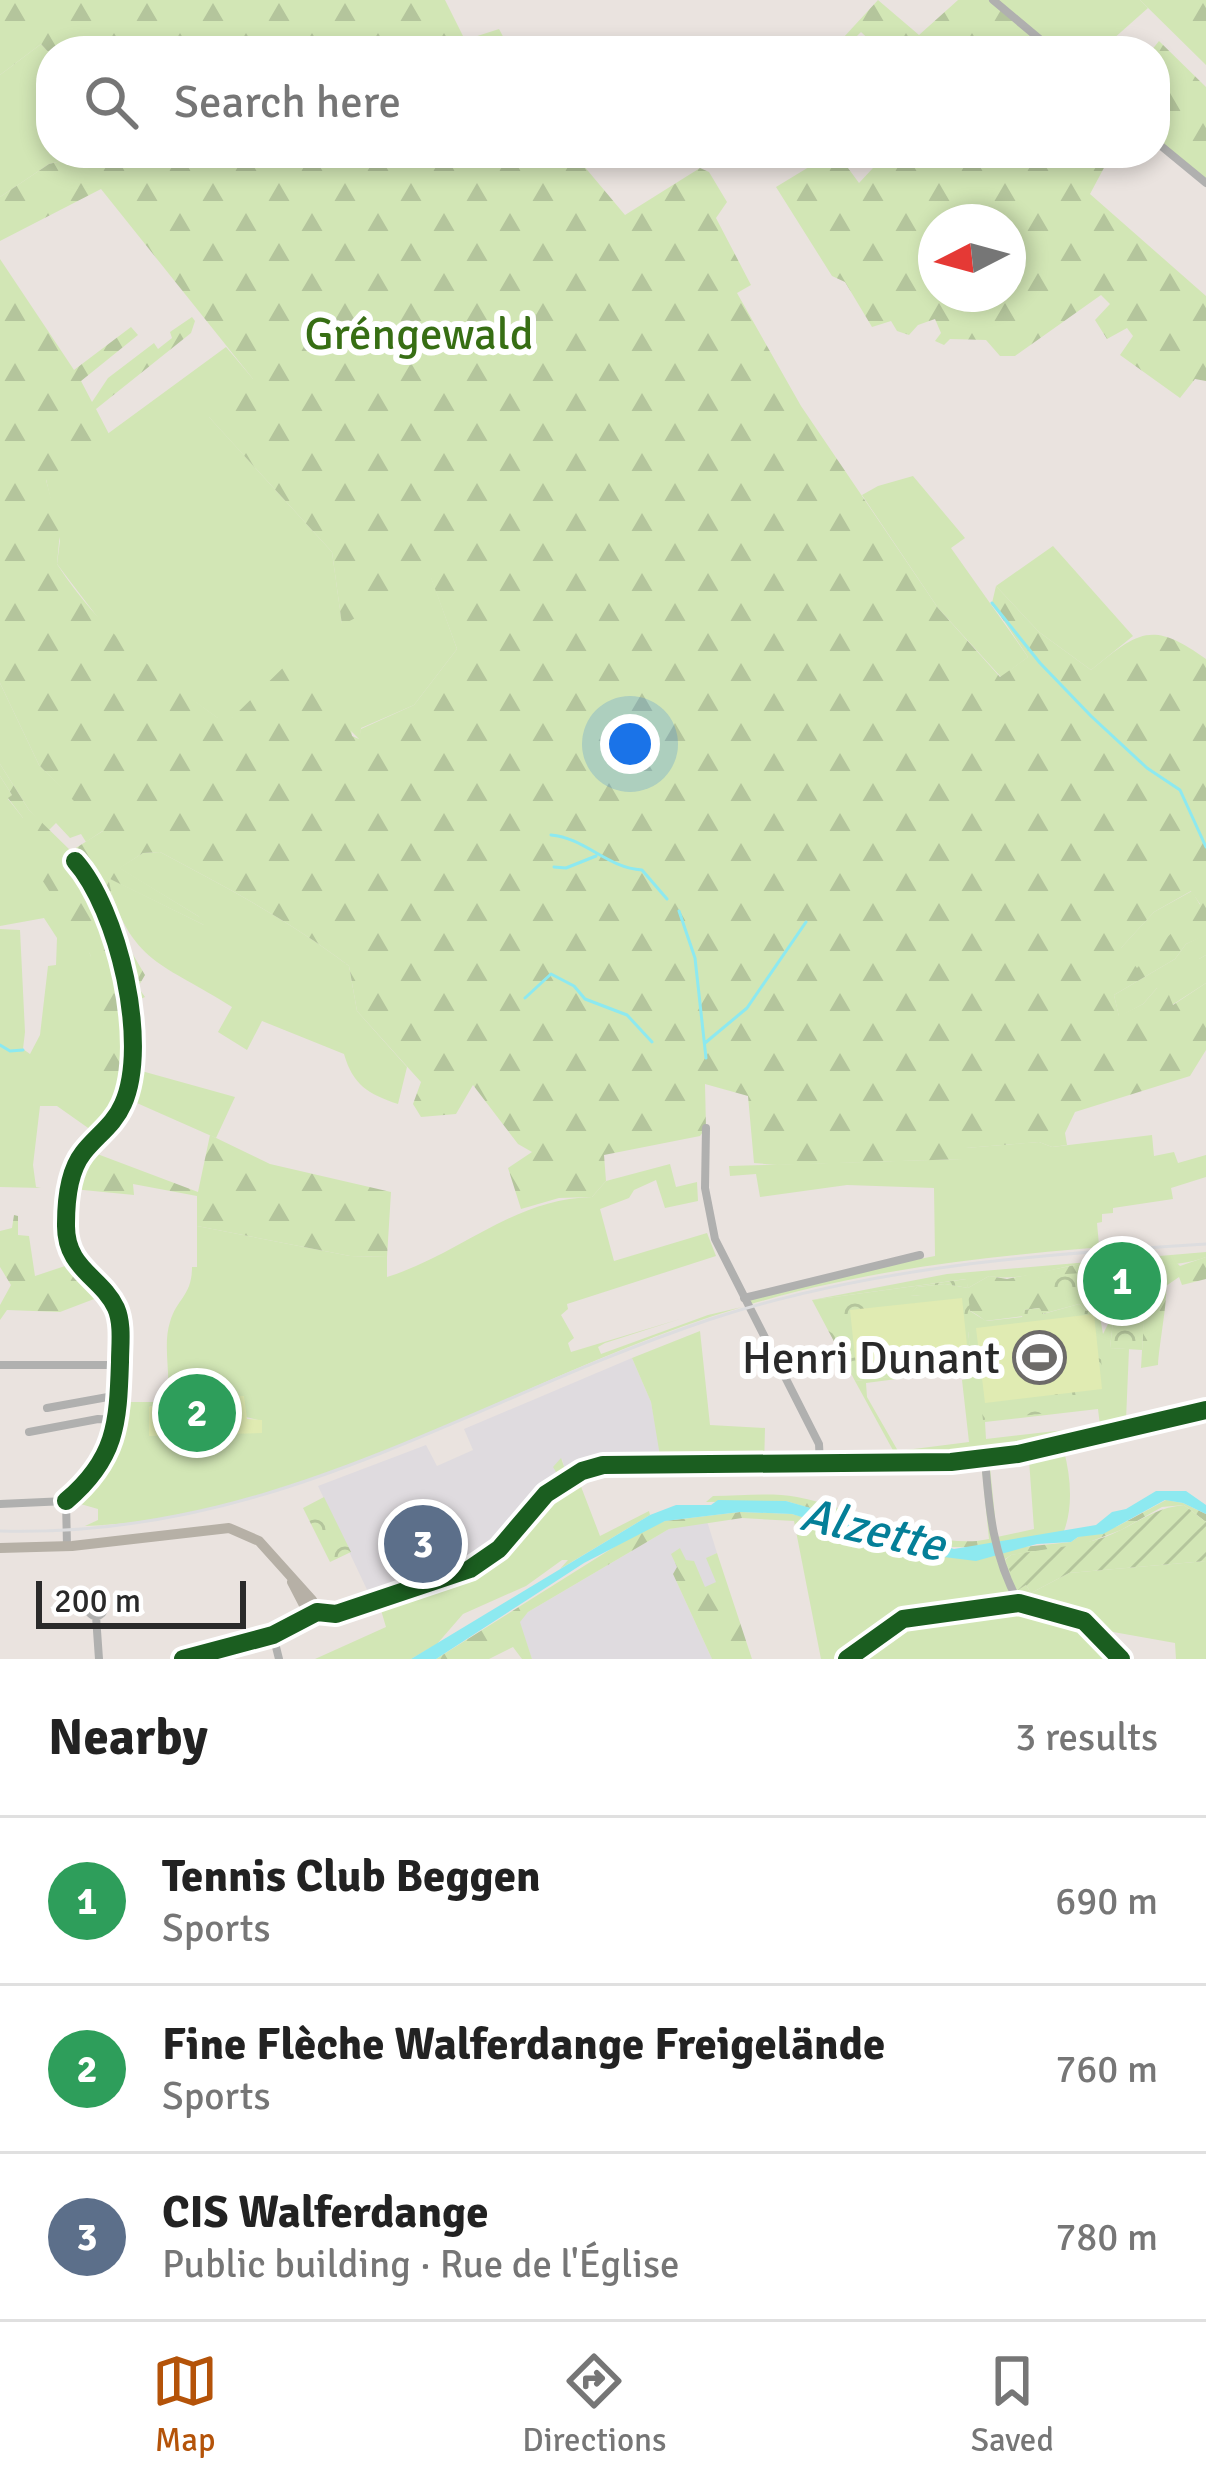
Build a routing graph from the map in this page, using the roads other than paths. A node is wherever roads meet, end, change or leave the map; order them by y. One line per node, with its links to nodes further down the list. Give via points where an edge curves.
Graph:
1 (993, 0): 2 (street)
2 (1036, 36)
3 (1170, 153): 4 (street)
4 (1206, 182)
5 (75, 861): 10 (street, via 111,922 132,1069 121,1109 77,1162 66,1224 79,1266 118,1312)
6 (706, 1128): 8 (street, via 709,1221)
7 (920, 1255): 8 (street)
8 (743, 1298): 17 (street, via 819,1444)
9 (0, 1365): 10 (street)
10 (119, 1365): 11 (street)
11 (119, 1395): 12 (street); 14 (street)
12 (47, 1408)
13 (1206, 1410): 16 (main road)
14 (118, 1420): 15 (street); 18 (street, via 106,1455)
15 (29, 1432)
16 (985, 1459): 17 (main road); 28 (street, via 990,1529 1019,1603 1084,1622)
17 (820, 1464): 22 (main road, via 623,1462 582,1471 546,1493 500,1549 470,1569 336,1614)
18 (66, 1501): 19 (street); 20 (street)
19 (0, 1504)
20 (67, 1546): 21 (main road); 22 (main road, via 229,1528 259,1541)
21 (0, 1547)
22 (317, 1612): 24 (street)
23 (96, 1616): 25 (street)
24 (273, 1634): 26 (street); 27 (street)
25 (99, 1659)
26 (183, 1659)
27 (279, 1659)
28 (1121, 1659)

